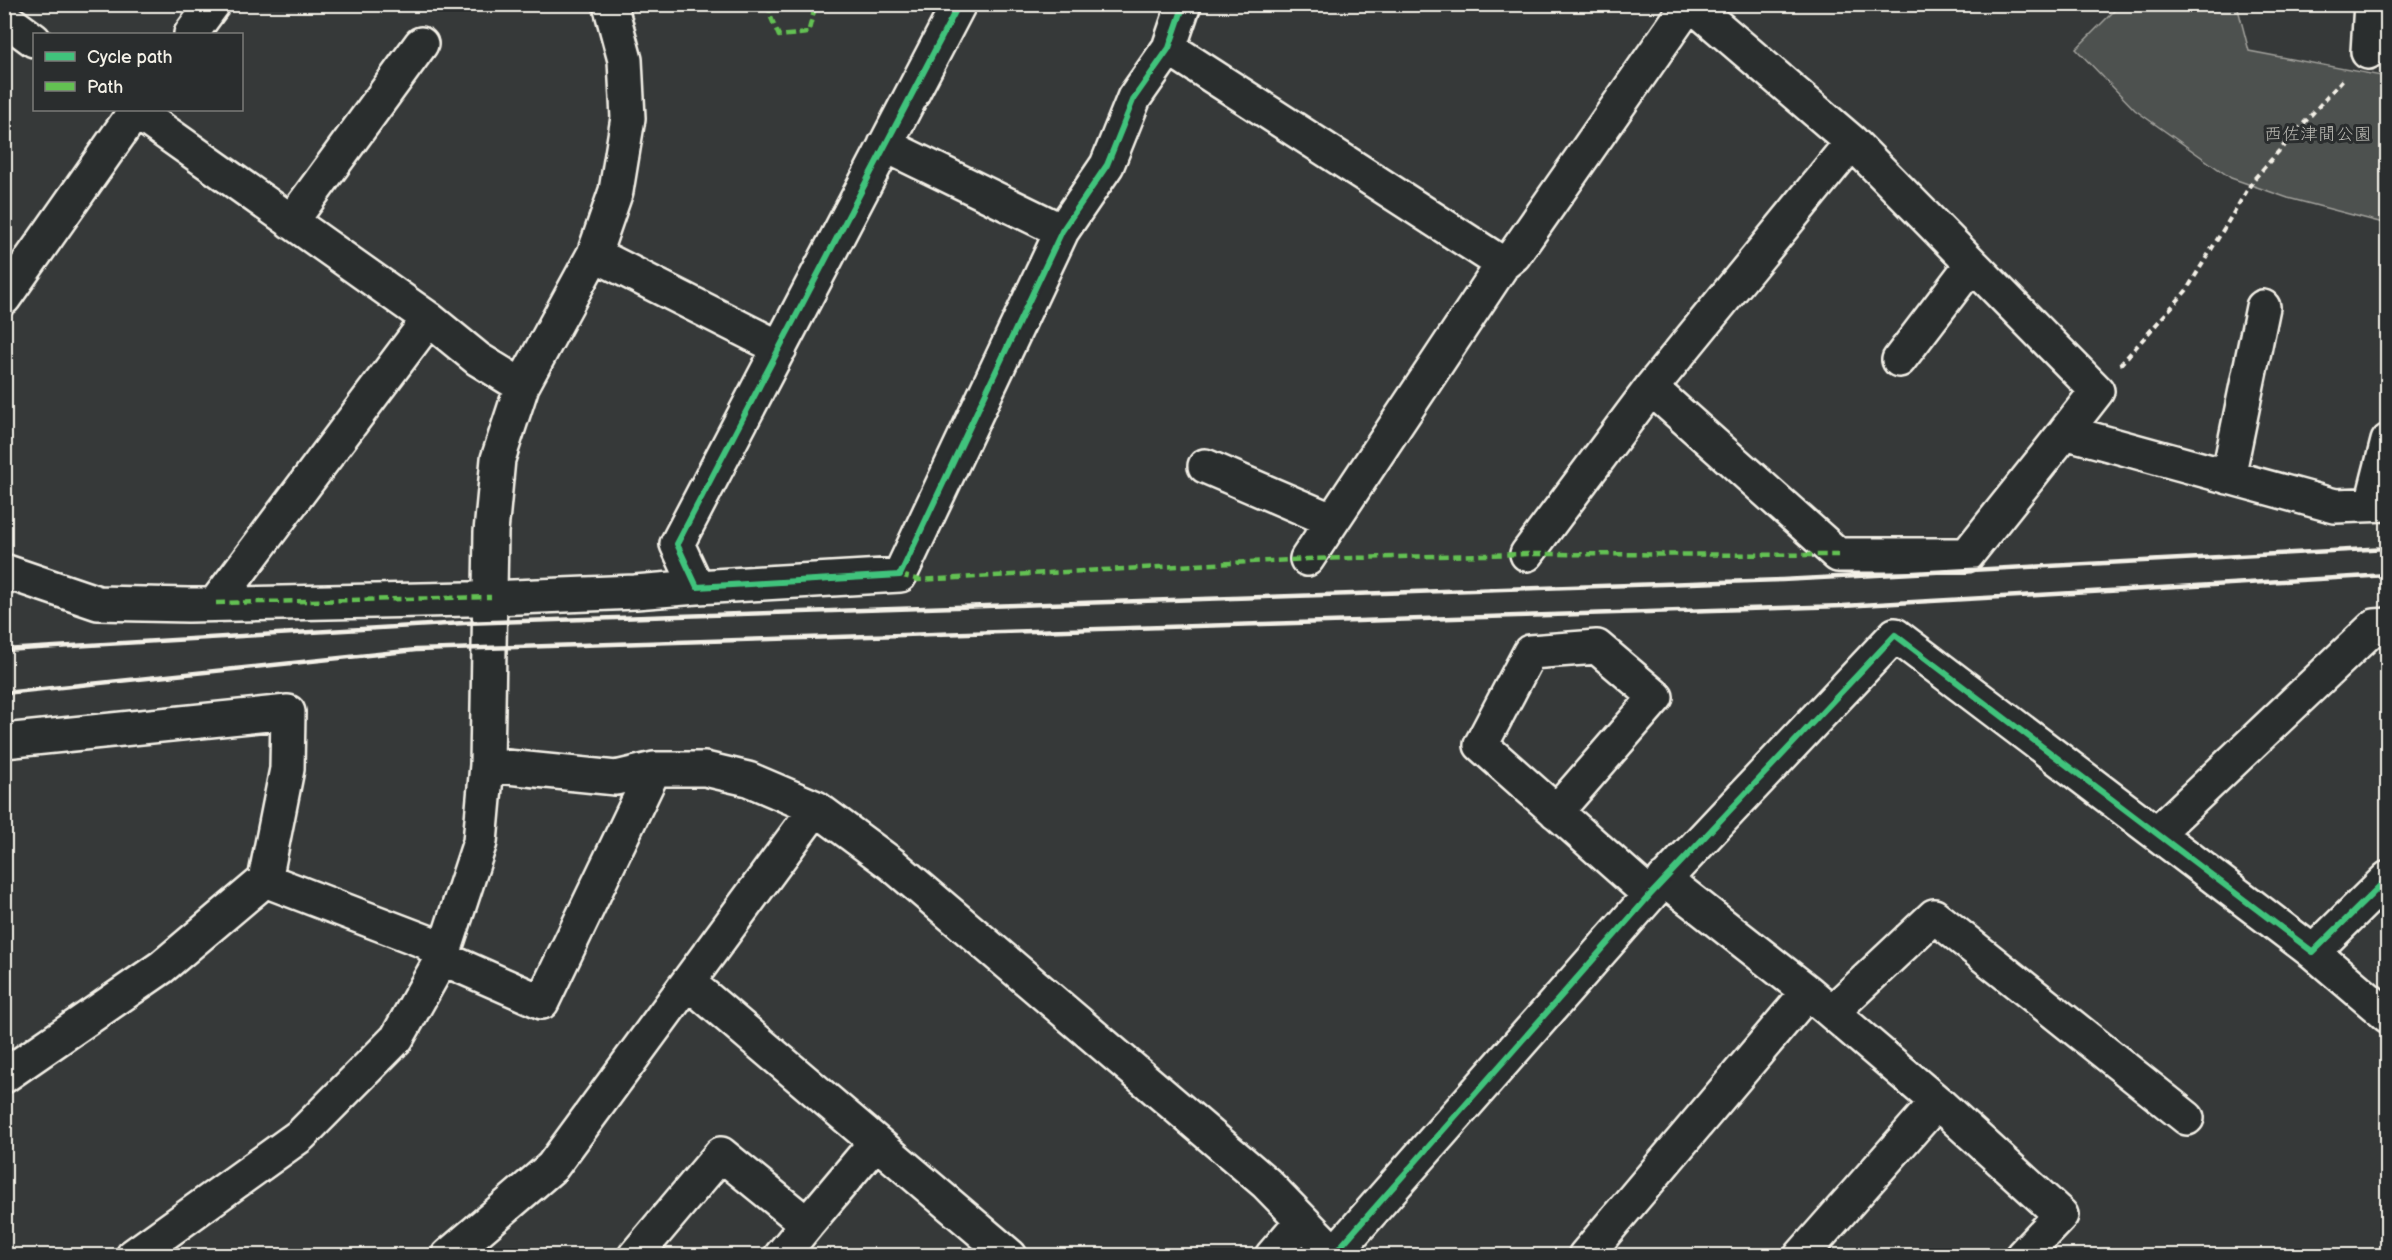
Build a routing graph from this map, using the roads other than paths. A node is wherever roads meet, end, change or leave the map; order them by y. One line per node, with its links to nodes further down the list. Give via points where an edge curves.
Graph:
1 (213, 4): 10 (street)
2 (610, 4): 21 (street, via 625,60 628,118 616,191)
3 (959, 4): 18 (street)
4 (1184, 4): 13 (street)
5 (1690, 4): 17 (street); 22 (street, via 1514,255)
6 (2371, 4): 14 (street)
7 (2380, 4): 8 (street)
8 (2388, 6)
9 (4, 18): 11 (street)
10 (192, 33)
11 (33, 39)
12 (421, 44): 19 (street)
13 (1169, 48): 20 (street, via 1134,98 1107,165); 22 (street)
14 (2367, 52)
15 (134, 111): 24 (street)
16 (136, 111): 19 (street)
17 (1852, 142): 23 (street); 30 (street)
18 (885, 145): 20 (street); 27 (street)
19 (291, 222): 26 (street)
20 (1062, 231): 40 (street, via 900,575)
21 (594, 254): 27 (street); 29 (street)
22 (1503, 264): 36 (street)
23 (1972, 264): 28 (street); 31 (street, via 2097,391)
24 (4, 298)
25 (2263, 307): 34 (street)
26 (429, 319): 29 (street, via 478,358); 42 (street)
27 (780, 348): 40 (street, via 677,544)
28 (1899, 360)
29 (522, 386): 41 (street, via 498,459 491,532)
30 (1651, 388): 31 (street, via 1838,555 1967,555); 37 (street)
31 (2065, 432): 34 (street)
32 (2388, 441): 35 (street)
33 (1205, 466): 36 (street)
34 (2228, 477): 35 (street, via 2335,506)
35 (2380, 504)
36 (1331, 520): 38 (street)
37 (1527, 554)
38 (1307, 559)
39 (4, 571): 42 (street, via 98,603)
40 (697, 587): 41 (street)
41 (491, 597): 42 (street); 45 (street)
42 (216, 603)
43 (2388, 625): 49 (street, via 2375,626)
44 (4, 741): 51 (street, via 288,712 287,769)
45 (487, 765): 46 (street, via 616,778); 54 (street, via 480,842)
46 (654, 769): 47 (street, via 705,769 748,778); 54 (street, via 542,1002)
47 (816, 808): 55 (street); 62 (street, via 902,872 1266,1184)
48 (1556, 812): 48 (street, via 1481,745 1530,652 1597,647 1656,697); 52 (street)
49 (2157, 833): 52 (street, via 1895,634); 53 (street)
50 (2388, 878): 53 (street)
51 (265, 880): 54 (street, via 427,942); 58 (street, via 162,967)
52 (1657, 887): 56 (street); 65 (street)
53 (2313, 952): 57 (street)
54 (442, 958): 64 (street, via 397,1038 301,1135)
55 (689, 983): 61 (street); 66 (street, via 552,1167)
56 (1820, 1002): 59 (street); 60 (street, via 1934,916); 71 (street)
57 (2388, 1016)
58 (4, 1076)
59 (1937, 1102): 72 (street); 73 (street, via 2061,1215)
60 (2187, 1118)
61 (876, 1142): 63 (street); 69 (street)
62 (1302, 1221): 65 (street); 70 (street)
63 (807, 1224): 67 (street, via 721,1154); 68 (street)
64 (145, 1252)
65 (1336, 1254)
66 (448, 1256)
67 (635, 1256)
68 (781, 1256)
69 (1010, 1256)
70 (1272, 1256)
71 (1585, 1256)
72 (1801, 1256)
73 (2022, 1256)

